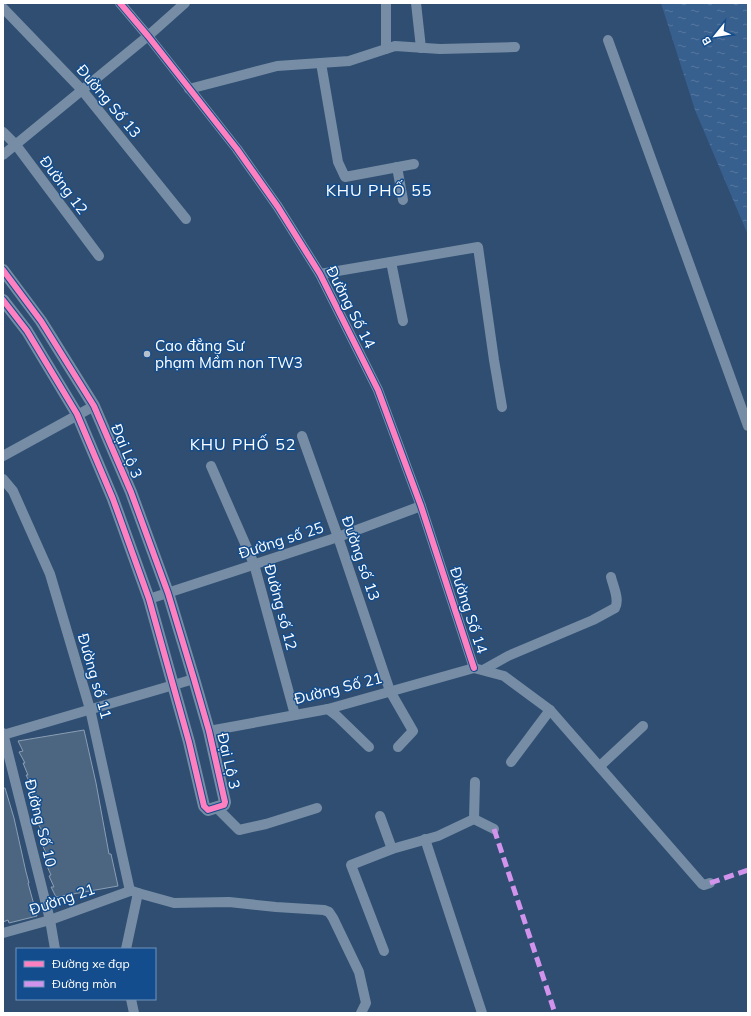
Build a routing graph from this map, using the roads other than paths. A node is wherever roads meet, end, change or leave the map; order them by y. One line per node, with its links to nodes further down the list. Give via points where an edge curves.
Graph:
1 (120, 3): 6 (street, Đường Số 14)
2 (185, 3): 6 (street)
3 (386, 3): 10 (street)
4 (416, 3): 9 (street)
5 (3, 8): 13 (street, Đường Số 13)
6 (148, 36): 12 (street, Đường Số 14); 13 (street)
7 (608, 40): 30 (street)
8 (515, 47): 9 (street)
9 (421, 48): 10 (street, via 395,46)
10 (386, 49): 11 (street, via 349,61)
11 (321, 63): 12 (street, via 277,66); 18 (street, via 338,162 345,177)
12 (190, 89): 24 (street, Đường Số 14, via 278,207)
13 (82, 90): 15 (street); 20 (street, Đường Số 13)
14 (3, 132): 15 (street, Đường 12)
15 (16, 146): 16 (street); 21 (street, Đường 12)
16 (3, 155)
17 (414, 164): 18 (street)
18 (397, 167): 19 (street)
19 (403, 200)
20 (186, 219)
21 (99, 256)
22 (391, 262): 24 (street); 26 (street); 28 (street, via 478,247)
23 (3, 270): 27 (street, Đại Lộ 3, via 41,321)
24 (320, 274): 35 (street, Đường Số 14, via 378,390)
25 (3, 300): 29 (street, Đại Lộ 3, via 27,331)
26 (403, 321)
27 (94, 406): 29 (street); 39 (street, Đại Lộ 3, via 131,492)
28 (502, 407)
29 (77, 414): 32 (street); 40 (street, Đại Lộ 3, via 113,499)
30 (748, 426)
31 (302, 436): 36 (street, Đường số 13)
32 (3, 456)
33 (211, 466): 37 (street, Đường số 12)
34 (3, 479): 45 (street, Đường số 11, via 13,491 50,574)
35 (421, 506): 36 (street, Đường số 25); 41 (street, Đường Số 14)
36 (338, 537): 37 (street, Đường số 25); 44 (street, Đường số 13)
37 (254, 564): 39 (street, Đường số 25); 48 (street, Đường số 12)
38 (611, 578): 41 (street, Đường Số 21, via 617,600 614,608)
39 (168, 593): 40 (street, Đường số 25); 42 (street, Đại Lộ 3)
40 (149, 599): 43 (street, Đại Lộ 3)
41 (479, 669): 44 (street, Đường Số 21); 47 (street, via 504,676)
42 (194, 679): 43 (street); 50 (street, Đại Lộ 3)
43 (174, 686): 45 (street); 57 (street, Đại Lộ 3, via 204,806 208,810)
44 (390, 691): 46 (street, Đường Số 21); 52 (street, Đường số 13, via 413,730)
45 (90, 709): 51 (street); 65 (street, Đường số 11)
46 (328, 709): 48 (street, Đường Số 21); 53 (street)
47 (550, 710): 54 (street); 55 (street)
48 (295, 715): 50 (street, Đường Số 21)
49 (643, 726): 55 (street)
50 (208, 732): 57 (street, Đại Lộ 3, via 225,803)
51 (3, 734): 66 (street, Đường Số 10)
52 (398, 746)
53 (369, 747)
54 (510, 762)
55 (600, 766): 64 (street, via 702,884)
56 (476, 782): 60 (street)
57 (216, 808): 58 (street, via 239,830)
58 (317, 808)
59 (380, 816): 63 (street)
60 (474, 819): 61 (street); 62 (street, via 438,836)
61 (494, 829)
62 (425, 839): 63 (street); 74 (street)
63 (392, 849): 70 (street, via 351,864)
64 (710, 883)
65 (134, 892): 66 (street, Đường 21); 69 (street); 73 (street, via 174,903 230,902 328,912 334,918 360,972 366,1003)
66 (50, 920): 67 (street, Đường 21); 68 (street, Đường Số 10)
67 (3, 933)
68 (55, 948)
69 (126, 948)
70 (384, 951)
71 (131, 1000): 72 (street)
72 (134, 1013)
73 (361, 1013)
74 (482, 1013)

